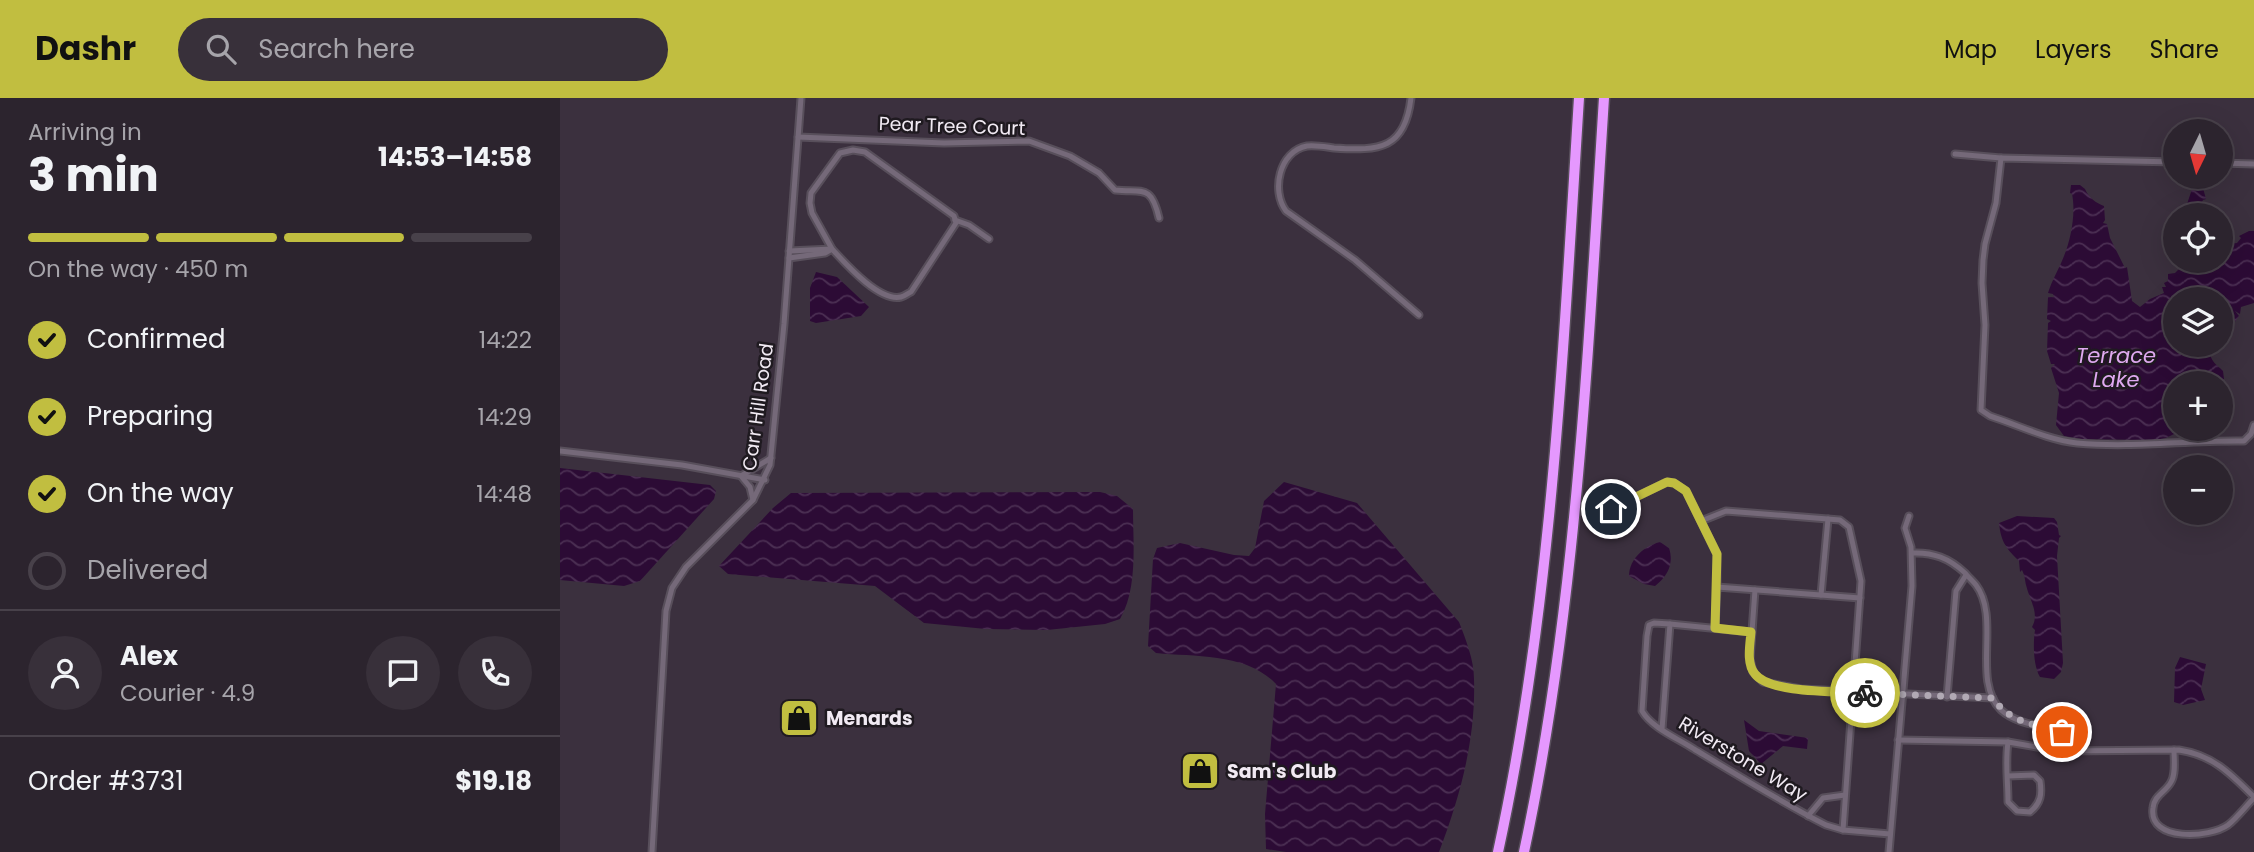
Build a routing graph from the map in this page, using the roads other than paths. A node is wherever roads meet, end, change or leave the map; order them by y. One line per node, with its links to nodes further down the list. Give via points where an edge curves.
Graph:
1 (801, 98): 5 (street, Carr Hill Road)
2 (1411, 98): 16 (street, via 1404,129 1391,142 1360,149 1306,146 1283,164 1278,177 1286,211 1355,260)
3 (1579, 98): 48 (highway, via 1552,503)
4 (1604, 98): 52 (highway, via 1576,506 1552,695)
5 (798, 137): 11 (street, Pear Tree Court, via 1028,141 1070,156 1099,173 1115,190 1145,192 1155,202); 15 (street, Carr Hill Road)
6 (1955, 155): 7 (street)
7 (2001, 158): 8 (street); 17 (street, via 1983,260 1981,410 2076,443 2244,441)
8 (2163, 162)
9 (2233, 163): 10 (street)
10 (2254, 164)
11 (1159, 218)
12 (955, 220): 13 (street); 14 (street, via 911,292 901,297 891,297 868,283); 14 (street, via 865,152 853,150 840,153 811,193 812,213)
13 (989, 239)
14 (832, 248): 15 (street, via 825,253)
15 (789, 254): 19 (street, Carr Hill Road)
16 (1419, 315)
17 (2254, 425)
18 (560, 451): 20 (street)
19 (771, 458): 20 (street); 21 (street, Carr Hill Road)
20 (741, 476): 21 (street); 22 (street)
21 (765, 480): 22 (street, Carr Hill Road)
22 (753, 500): 53 (street, Carr Hill Road, via 686,567 672,588 665,619)
23 (1611, 509): 26 (street, via 1667,482 1686,491)
24 (1909, 516): 27 (street, via 1905,528)
25 (1828, 519): 26 (street, via 1726,511); 31 (street); 32 (street, via 1849,527)
26 (1701, 521): 29 (street, via 1717,554)
27 (1912, 553): 28 (street, via 1940,556); 37 (street)
28 (1966, 575): 38 (street, via 1956,591); 39 (street, via 1977,586 1986,611)
29 (1717, 587): 30 (street); 34 (street)
30 (1755, 590): 31 (street); 35 (street)
31 (1821, 595): 32 (street)
32 (1860, 598): 36 (street)
33 (1670, 624): 34 (street); 40 (street); 40 (street, via 1649,625 1647,636 1642,711)
34 (1715, 628): 35 (street)
35 (1751, 632): 36 (street, via 1750,660 1756,676 1773,685)
36 (1854, 692): 37 (street); 46 (street)
37 (1902, 695): 38 (street); 42 (street)
38 (1947, 696): 39 (street)
39 (1993, 698): 41 (street, via 2015,719)
40 (1662, 729): 49 (street, Riverstone Way)
41 (2062, 732)
42 (1898, 740): 43 (street); 51 (street)
43 (2008, 741): 44 (street, via 2060,751); 45 (street)
44 (2174, 750): 47 (street, via 2209,758); 47 (street, via 2172,781 2155,799 2152,810 2163,831 2208,833 2227,826)
45 (2008, 776): 45 (street, via 2008,802 2017,811 2030,812 2038,806 2040,781 2034,775)
46 (1845, 795): 49 (street, Riverstone Way, via 1823,798); 50 (street)
47 (2254, 797)
48 (1508, 808): 54 (highway); 55 (highway)
49 (1808, 816): 50 (street, Riverstone Way)
50 (1843, 830): 51 (street, Riverstone Way)
51 (1890, 834): 56 (street)
52 (1524, 851)
53 (652, 852)
54 (1492, 852)
55 (1498, 852)
56 (1889, 852)

